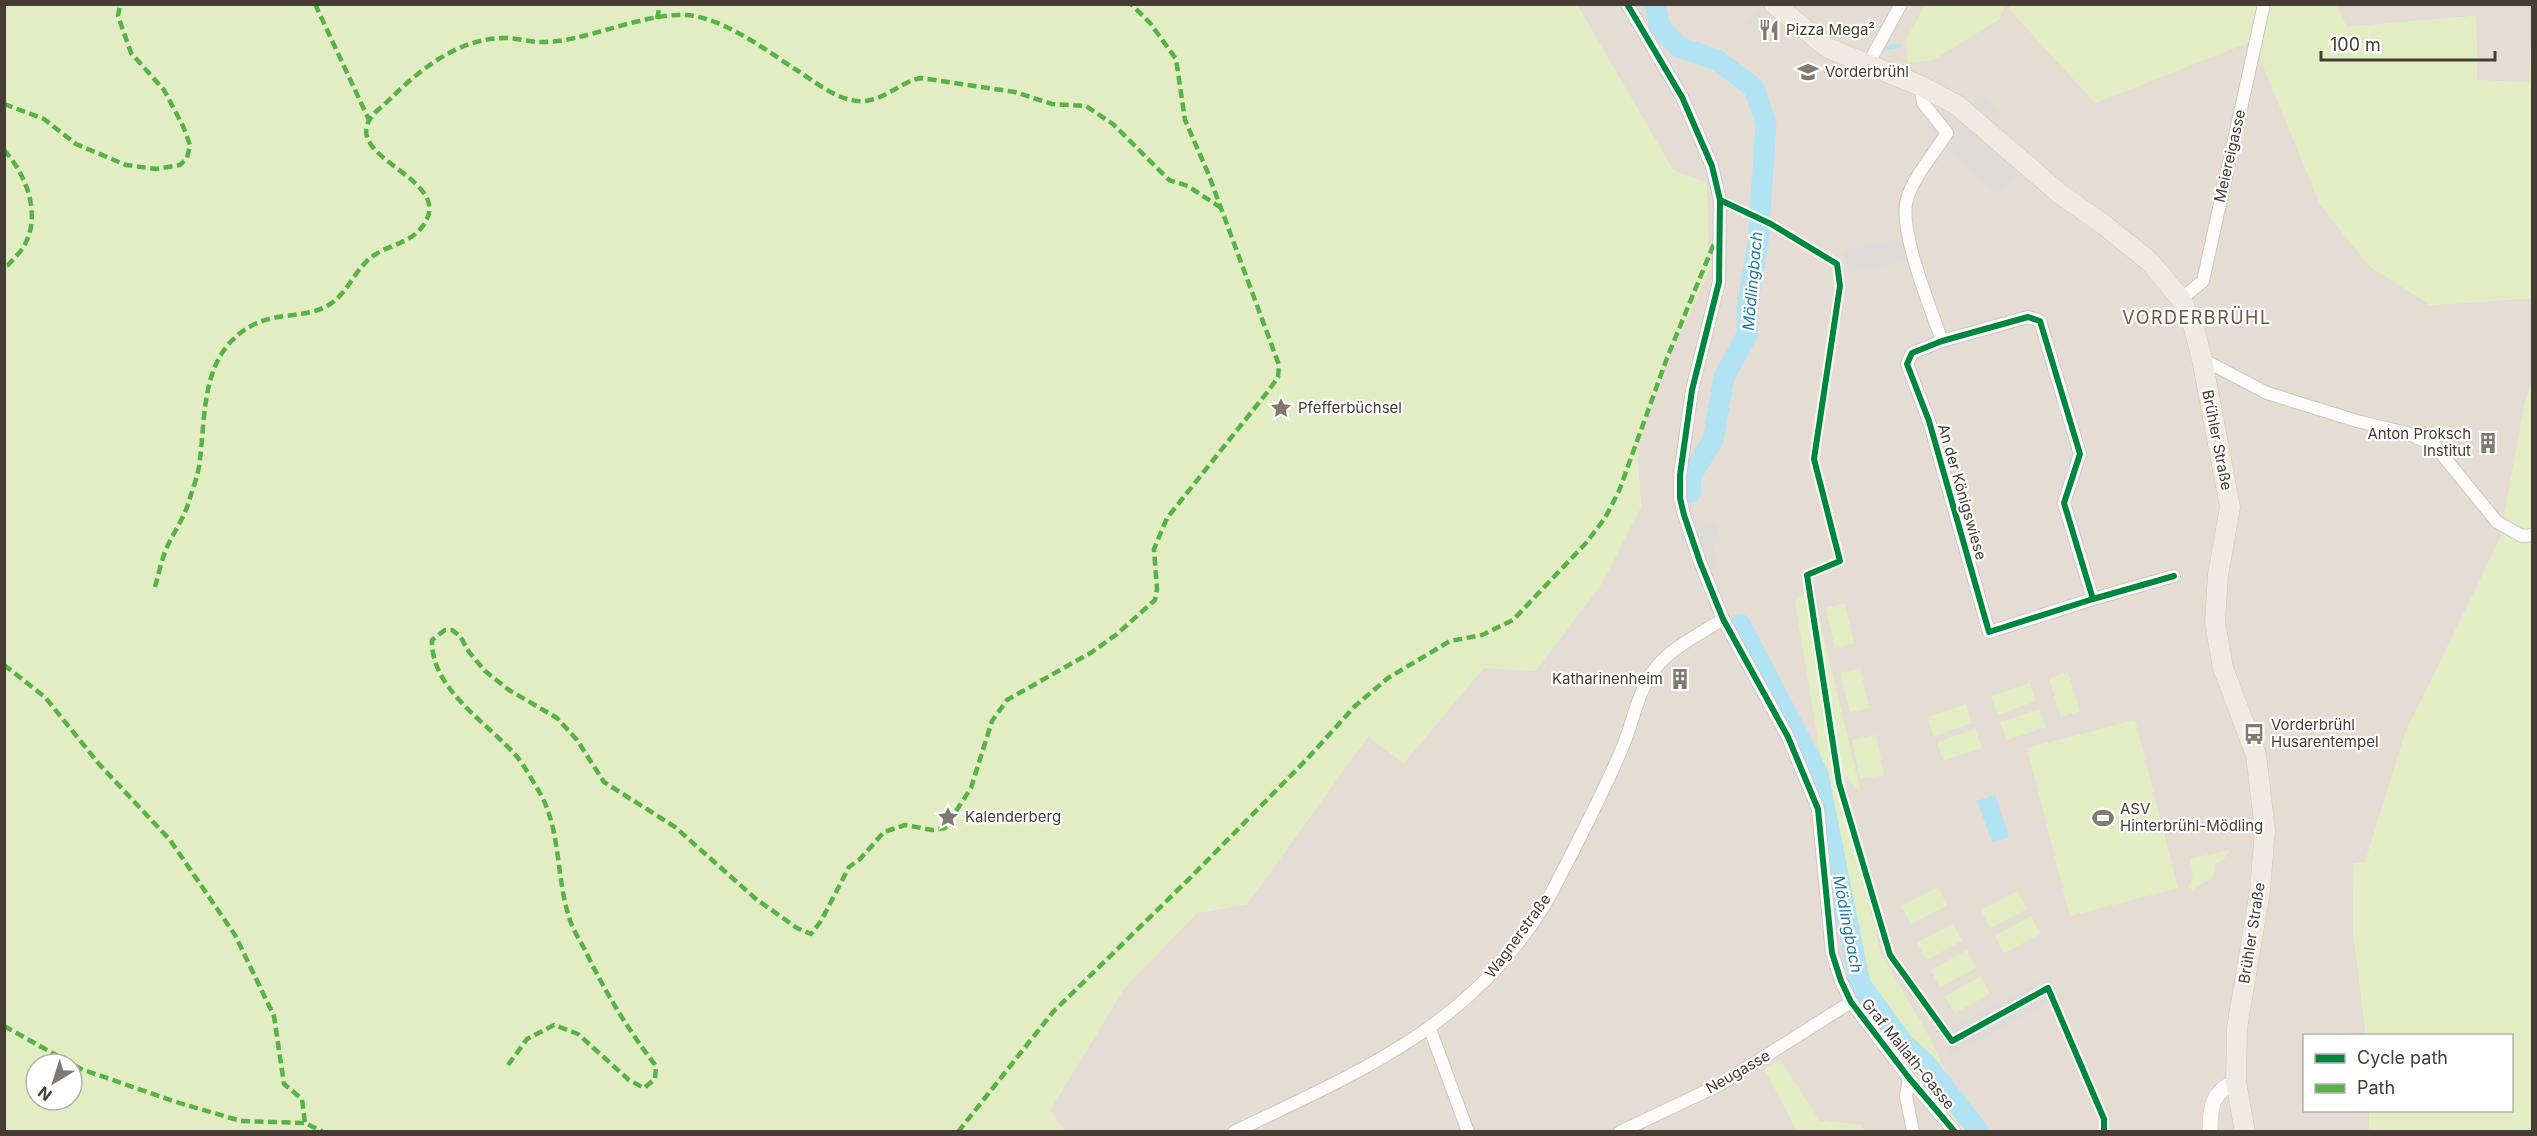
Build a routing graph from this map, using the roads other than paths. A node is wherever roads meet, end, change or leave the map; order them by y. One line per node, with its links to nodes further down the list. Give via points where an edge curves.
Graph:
1 (1628, 4): 13 (street, Graf Mailath-Gasse, via 1682,97 1712,166 1720,200 1719,282 1692,390 1680,498)
2 (1774, 4): 5 (main road, Brühler Straße, via 1828,48)
3 (1901, 4): 5 (street)
4 (2264, 4): 7 (street, Meiereigasse, via 2203,281)
5 (1867, 66): 6 (main road, Brühler Straße)
6 (1921, 86): 7 (main road, Brühler Straße, via 1957,105 2060,194 2149,261); 8 (street, via 1923,103 1947,133 1912,188 1905,208 1910,244)
7 (2181, 299): 9 (main road, Brühler Straße)
8 (1941, 341): 12 (street, An der Königswiese, via 2028,317 2040,321 2080,454 2064,503); 12 (street, An der Königswiese, via 1912,352 1907,364 1929,421 1989,632)
9 (2202, 359): 10 (street, via 2267,393 2407,434 2434,446 2497,522 2522,536); 17 (main road, Brühler Straße, via 2230,507 2218,575 2216,622 2223,668 2256,755 2265,830 2260,891 2237,1028)
10 (2532, 535)
11 (2174, 576): 12 (street, An der Königswiese)
12 (2093, 598)
13 (1723, 619): 14 (street, Graf Mailath-Gasse, via 1788,737 1818,809 1832,953); 15 (street, Wagnerstraße, via 1668,655 1653,672 1623,747 1542,909 1498,969)
14 (1851, 1002): 16 (street, Graf Mailath-Gasse); 20 (street, Neugasse, via 1721,1084)
15 (1430, 1029): 18 (street, Wagnerstraße, via 1376,1063); 19 (street)
16 (1909, 1078): 21 (street, via 1906,1096); 22 (street, Graf Mailath-Gasse)
17 (2236, 1082): 23 (street, via 2222,1087 2210,1110); 24 (main road, Brühler Straße)
18 (1234, 1131)
19 (1468, 1131)
20 (1620, 1131)
21 (1913, 1131)
22 (1955, 1131)
23 (2210, 1131)
24 (2245, 1131)

